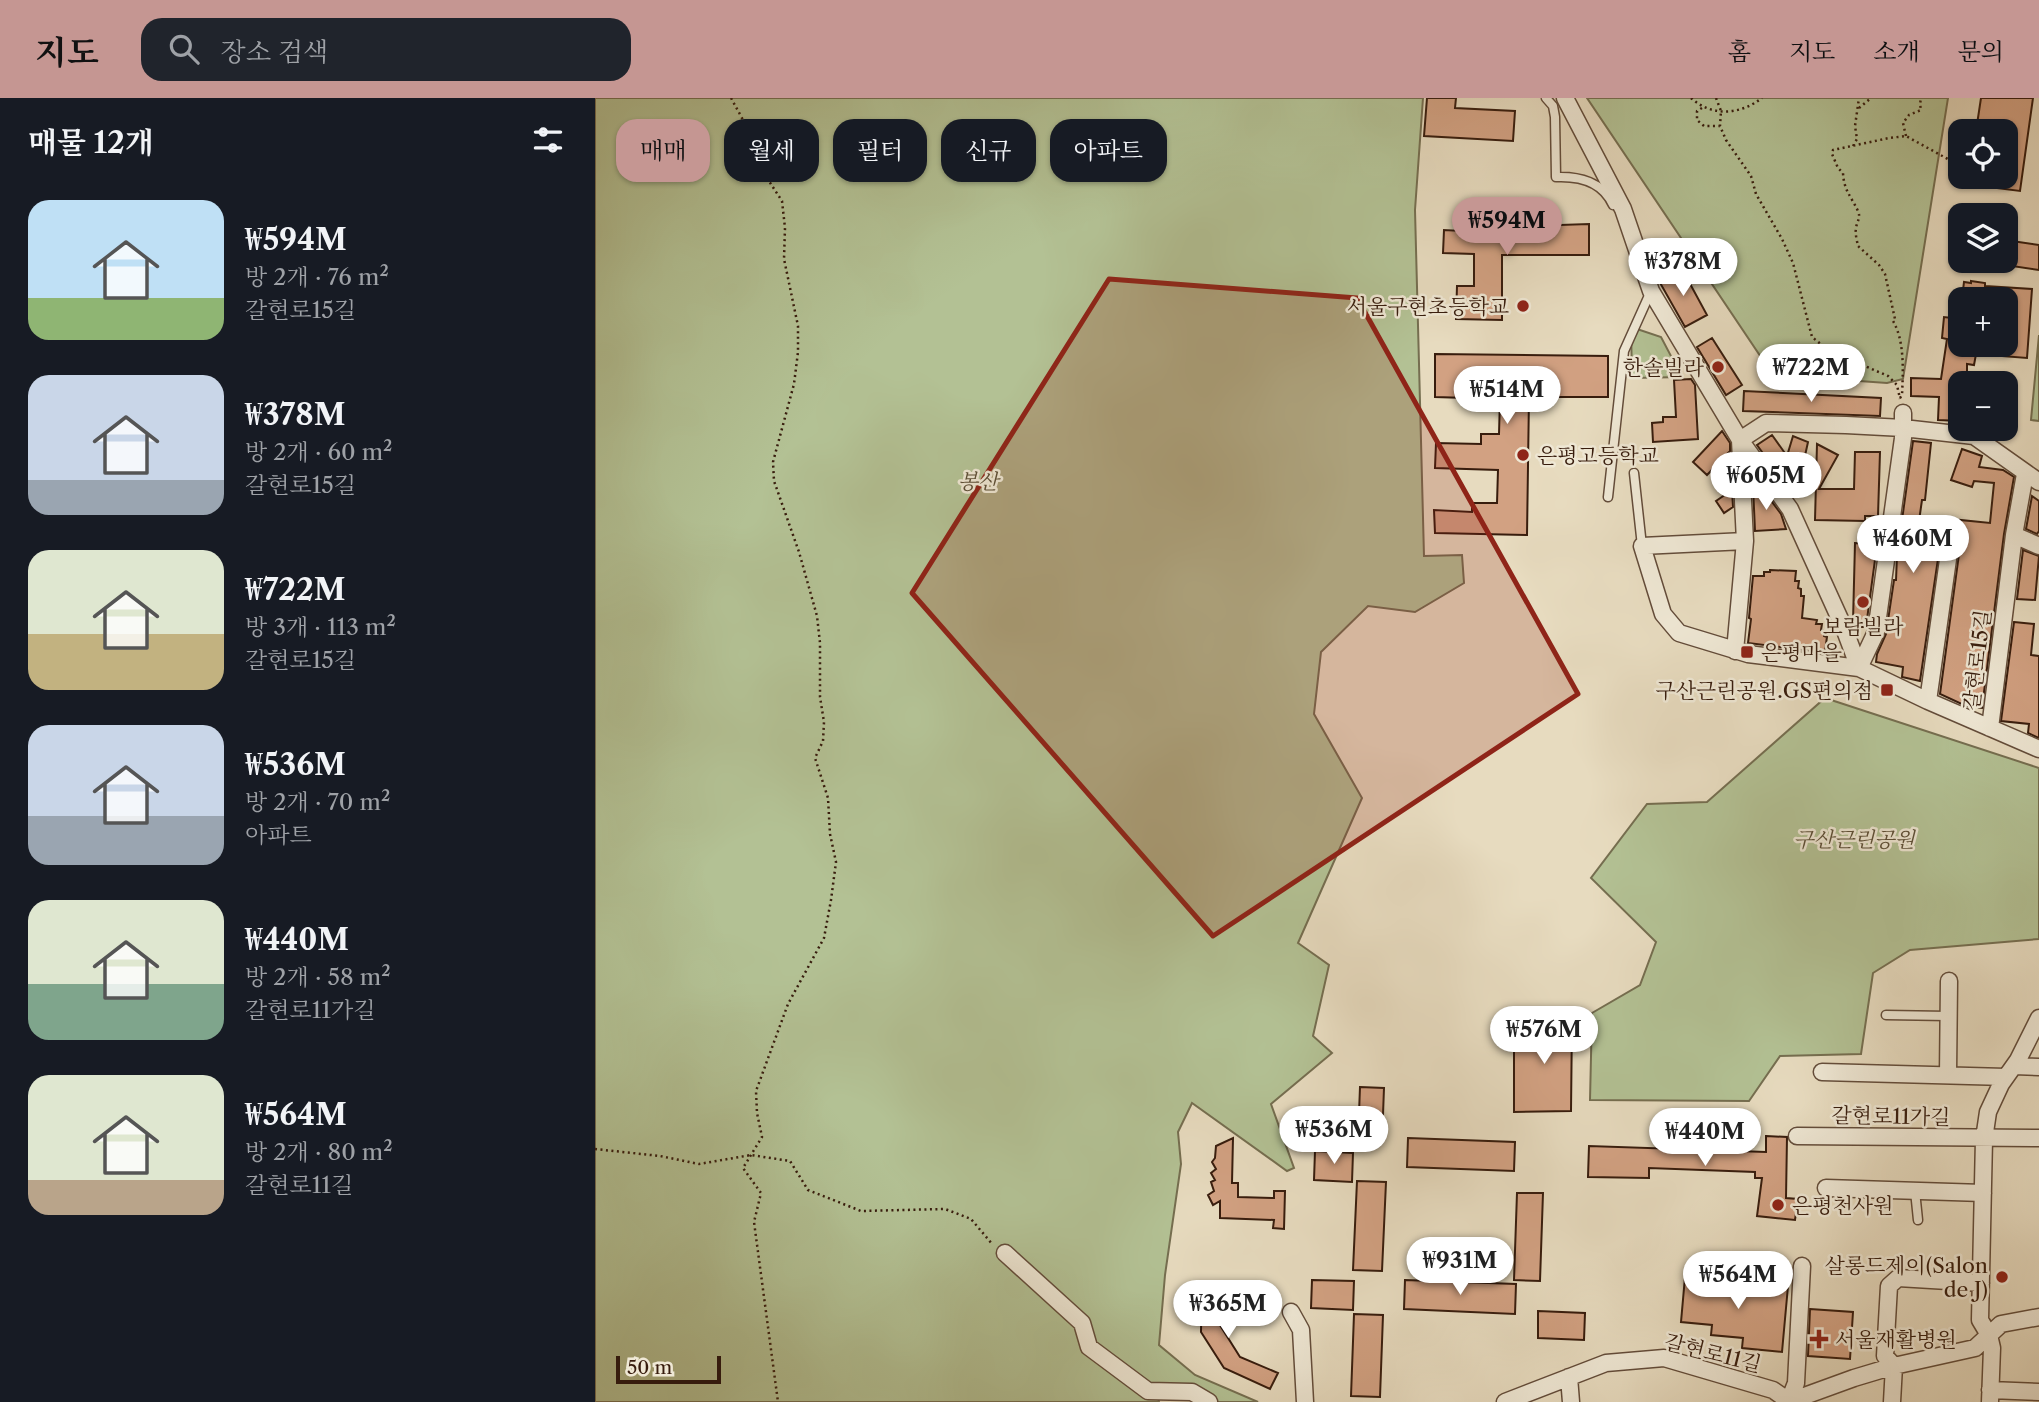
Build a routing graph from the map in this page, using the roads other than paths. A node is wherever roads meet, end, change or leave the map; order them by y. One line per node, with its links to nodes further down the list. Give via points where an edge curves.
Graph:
1 (1546, 98): 3 (lane, via 1555,117 1556,177 1596,184 1610,199)
2 (1566, 98): 3 (street, via 1623,209)
3 (1634, 243): 4 (street)
4 (1651, 291): 6 (street); 9 (lane, via 1624,351)
5 (1902, 413): 6 (street, 갈현로15길, via 1846,425 1766,424); 8 (street, 갈현로15길, via 1974,436); 16 (street, via 1876,632)
6 (1740, 440): 12 (street); 16 (street, via 1790,509)
7 (1633, 473): 14 (lane)
8 (2032, 478): 11 (street, 갈현로15길)
9 (1608, 497)
10 (1952, 531): 17 (street, 갈현로15길)
11 (2014, 535): 13 (street); 18 (street, 갈현로15길)
12 (1745, 541): 14 (street); 15 (street)
13 (2039, 546)
14 (1642, 547): 15 (street, 갈현로15길, via 1663,614 1679,633)
15 (1735, 651): 16 (street, 갈현로15길)
16 (1860, 668): 17 (street, 갈현로15길)
17 (1928, 701): 18 (street, 갈현로15길)
18 (1990, 728): 19 (street, 갈현로15길)
19 (2039, 748)
20 (1949, 981): 22 (street)
21 (1886, 1015): 22 (lane)
22 (1948, 1016): 27 (street)
23 (2039, 1018): 25 (street)
24 (2039, 1067): 25 (street, 갈현로11가길)
25 (2010, 1071): 27 (street, 갈현로11가길); 30 (street, via 1988,1112)
26 (1822, 1072): 27 (street, 갈현로11가길)
27 (1948, 1075)
28 (1797, 1136): 30 (street, 갈현로11가길)
29 (2039, 1138): 30 (street, 갈현로11가길)
30 (1985, 1139): 33 (street)
31 (1826, 1188): 32 (street)
32 (1915, 1191): 33 (street); 34 (lane)
33 (1983, 1193): 37 (street)
34 (1917, 1220)
35 (1005, 1253): 45 (street, via 1082,1323 1089,1347)
36 (1802, 1266): 46 (street, via 1795,1383)
37 (1981, 1283): 40 (street, via 1980,1320); 41 (street, via 1898,1278 1889,1286 1885,1356)
38 (1291, 1312): 48 (street, via 1301,1330)
39 (2039, 1317): 40 (street, via 2001,1324)
40 (1989, 1335): 41 (street, via 1975,1348); 44 (street)
41 (1894, 1366): 46 (street); 51 (street)
42 (1569, 1377): 46 (street, 갈현로11길, via 1606,1363 1664,1358 1773,1390); 49 (street, 갈현로11길); 50 (street)
43 (2039, 1392): 44 (street)
44 (1990, 1396)
45 (1162, 1397): 47 (street, via 1192,1392)
46 (1788, 1401)
47 (1209, 1402)
48 (1305, 1402)
49 (1505, 1402)
50 (1571, 1402)
51 (1892, 1402)

